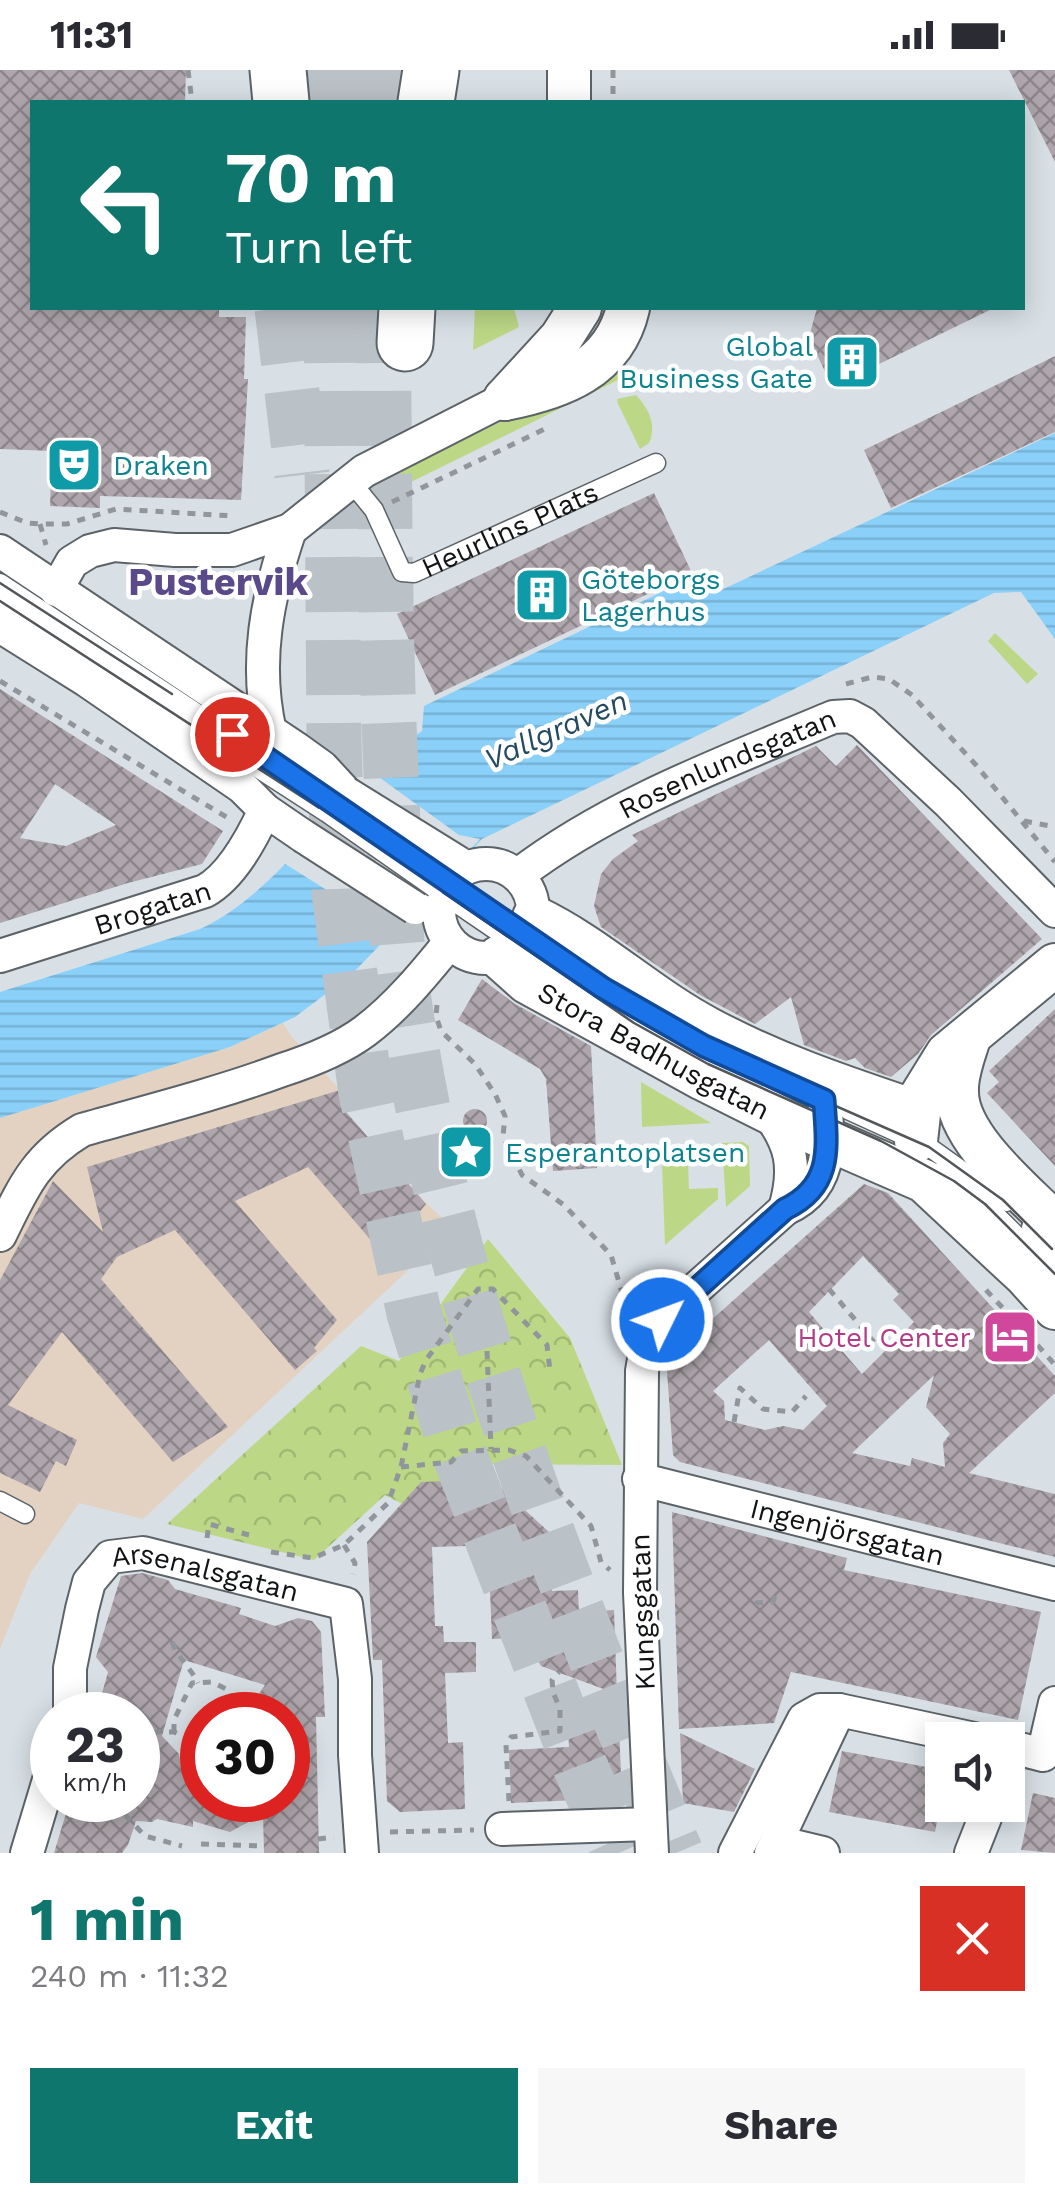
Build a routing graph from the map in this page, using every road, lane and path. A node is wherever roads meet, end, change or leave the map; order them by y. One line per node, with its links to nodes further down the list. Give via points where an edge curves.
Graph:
1 (188, 70): 7 (path)
2 (278, 70): 8 (highway)
3 (431, 70): 9 (highway)
4 (569, 70): 10 (street)
5 (592, 70): 11 (street)
6 (612, 70): 12 (path)
7 (192, 100)
8 (282, 100)
9 (426, 100)
10 (570, 100)
11 (592, 100)
12 (613, 100)
13 (579, 310): 15 (street)
14 (627, 310): 15 (street, via 609,352 580,374 544,392)
15 (505, 399): 18 (street)
16 (564, 420): 19 (path)
17 (656, 464): 19 (lane, Heurlins Plats, via 414,573 402,572)
18 (352, 483): 19 (lane, Heurlins Plats); 20 (street)
19 (374, 510)
20 (290, 530): 24 (street, via 232,550 114,544 90,552 72,562); 25 (street, via 262,648)
21 (0, 551): 24 (street)
22 (0, 583): 24 (lane)
23 (0, 601): 24 (lane)
24 (18, 644): 25 (street); 26 (lane); 27 (street, via 242,787); 28 (path)
25 (270, 732): 26 (street, via 322,767)
26 (336, 804): 32 (street, bridge)
27 (265, 810): 32 (street, bridge, via 303,836); 35 (street, Brogatan, via 218,884 206,891)
28 (219, 813)
29 (1021, 820): 30 (path)
30 (1055, 827)
31 (518, 875): 32 (street, via 494,864); 33 (street, Rosenlundsgatan, via 554,848 692,776 833,717 850,716 948,802); 34 (street, via 532,899)
32 (444, 901): 34 (lane); 34 (street, via 467,955); 42 (street, via 364,1032 246,1083 82,1130 39,1163); 53 (path, via 452,983 437,1006 441,1031 495,1094 506,1116 503,1136 522,1175 564,1205 612,1256)
33 (1055, 911)
34 (520, 939): 38 (street, Stora Badhusgatan, via 527,982); 39 (street, Stora Badhusgatan, via 564,932)
35 (0, 956)
36 (1055, 964): 37 (street)
37 (969, 1038): 40 (street, via 932,1074); 41 (street, via 956,1094)
38 (764, 1109): 39 (street, Stora Badhusgatan); 43 (street, via 780,1129 792,1168)
39 (825, 1110): 40 (street, Stora Badhusgatan); 40 (street, Stora Badhusgatan); 43 (street, Kungsgatan, via 823,1171 808,1196)
40 (919, 1148): 41 (street, Stora Badhusgatan); 44 (lane); 47 (lane); 49 (street, Stora Badhusgatan)
41 (984, 1152): 44 (street, Stora Badhusgatan)
42 (8, 1201): 45 (street)
43 (785, 1209): 53 (street, Kungsgatan, via 662,1320 648,1336)
44 (1045, 1223): 46 (lane)
45 (0, 1235)
46 (1055, 1252)
47 (1055, 1274)
48 (829, 1289): 50 (path)
49 (1055, 1308)
50 (874, 1342)
51 (487, 1351): 56 (path)
52 (550, 1371): 57 (path, via 547,1346 493,1289 478,1289 426,1360)
53 (642, 1371): 58 (street, Kungsgatan)
54 (806, 1396): 55 (path, via 792,1412 777,1411 763,1409 740,1388)
55 (734, 1422)
56 (491, 1449): 57 (path); 66 (path, via 526,1456 592,1526 601,1562)
57 (401, 1467): 63 (path, via 388,1503 344,1545 313,1558)
58 (640, 1479): 64 (street, Ingenjörsgatan); 66 (street, Kungsgatan)
59 (0, 1501): 60 (lane)
60 (26, 1514)
61 (249, 1534): 62 (path, via 209,1524 205,1537)
62 (224, 1542)
63 (262, 1550)
64 (1055, 1584)
65 (777, 1590): 67 (path, via 773,1602)
66 (640, 1592): 84 (street, Kungsgatan)
67 (754, 1603)
68 (172, 1642): 70 (path)
69 (559, 1672): 83 (path, via 552,1692 560,1731 511,1737 506,1744)
70 (198, 1683): 72 (path); 77 (path, via 184,1695)
71 (70, 1692): 86 (street, Arsenalsgatan, via 89,1582 110,1558 143,1553 182,1560 346,1604)
72 (230, 1692)
73 (1055, 1704): 79 (street)
74 (839, 1710): 75 (street); 89 (street); 91 (street, via 804,1719)
75 (925, 1728)
76 (160, 1732): 77 (path)
77 (174, 1732): 78 (path)
78 (180, 1735)
79 (1049, 1756)
80 (36, 1822): 90 (street)
81 (132, 1822): 87 (path, via 145,1836)
82 (983, 1822): 93 (street)
83 (508, 1828): 84 (street); 86 (path)
84 (651, 1839)
85 (201, 1844): 88 (path)
86 (362, 1844)
87 (182, 1846)
88 (264, 1846)
89 (774, 1848): 92 (street)
90 (27, 1853)
91 (735, 1853)
92 (823, 1853)
93 (971, 1853)

